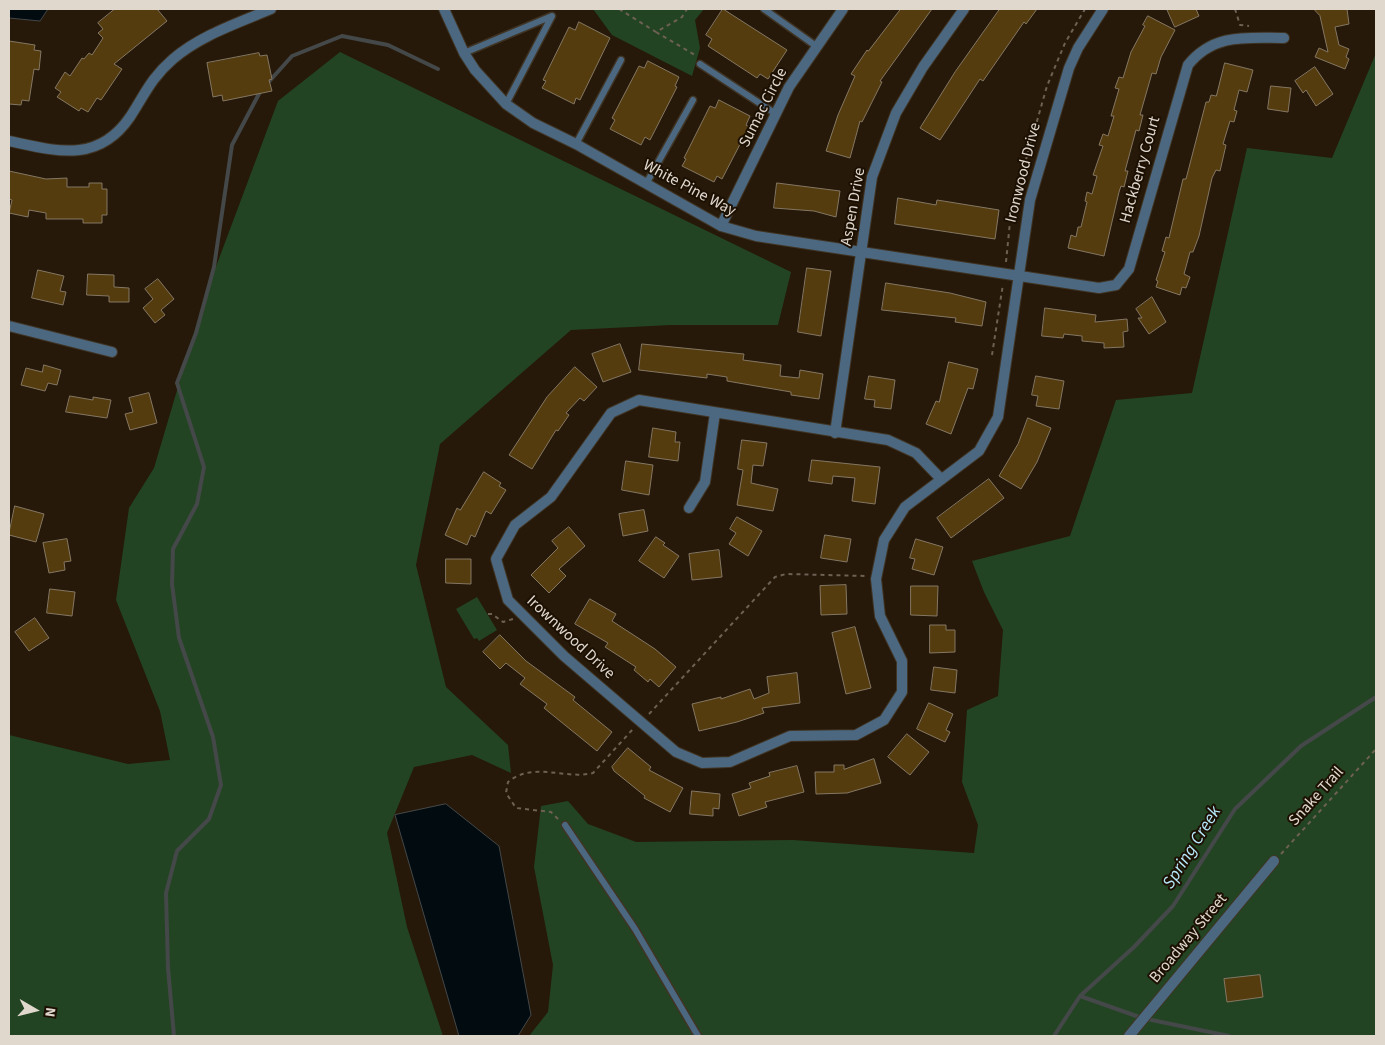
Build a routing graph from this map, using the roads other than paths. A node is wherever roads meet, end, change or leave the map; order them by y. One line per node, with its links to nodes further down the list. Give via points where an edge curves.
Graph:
1 (271, 9): 15 (street, via 207,36 173,59 146,88 122,127 98,145 66,152)
2 (444, 9): 9 (street, White Pine Way)
3 (764, 9): 8 (lane)
4 (843, 9): 8 (street, Sumac Circle)
5 (964, 9): 19 (street, Aspen Drive, via 923,67 896,113 872,178)
6 (1103, 9): 20 (street, Ironwood Drive, via 1078,48 1062,89 1030,200)
7 (1284, 38): 20 (street, Hackberry Court, via 1235,38 1208,46 1188,65 1129,268 1122,280 1108,288 1099,288)
8 (816, 46): 14 (street, Sumac Circle)
9 (464, 53): 13 (street, White Pine Way); 13 (lane, via 552,16)
10 (621, 60): 16 (lane)
11 (700, 64): 14 (lane)
12 (693, 100): 17 (lane)
13 (506, 104): 16 (street, White Pine Way, via 533,123)
14 (776, 114): 18 (street, Sumac Circle)
15 (9, 141)
16 (576, 144): 17 (street, White Pine Way)
17 (646, 184): 18 (street, White Pine Way)
18 (721, 226): 19 (street, White Pine Way, via 756,236)
19 (860, 253): 20 (street, White Pine Way); 25 (street, Aspen Drive)
20 (1019, 276): 23 (street, Ironwood Drive)
21 (9, 326): 22 (street)
22 (112, 352)
23 (1008, 355): 26 (street, Irownwood Drive, via 998,417 978,451)
24 (714, 413): 25 (street, Irownwood Drive); 26 (street, Irownwood Drive, via 639,400 611,413 551,497 515,525 496,559 508,600 564,656 676,752 702,762 730,762 790,736 856,735 884,720 902,692 902,661 880,616 876,578 884,540 905,507); 27 (street, via 706,482)
25 (835, 433): 26 (street, Irownwood Drive, via 888,440 916,453)
26 (941, 479)
27 (689, 508)
28 (565, 825): 30 (lane, via 635,928)
29 (1274, 861): 31 (street, Broadway Street)
30 (698, 1036)
31 (1129, 1036)

